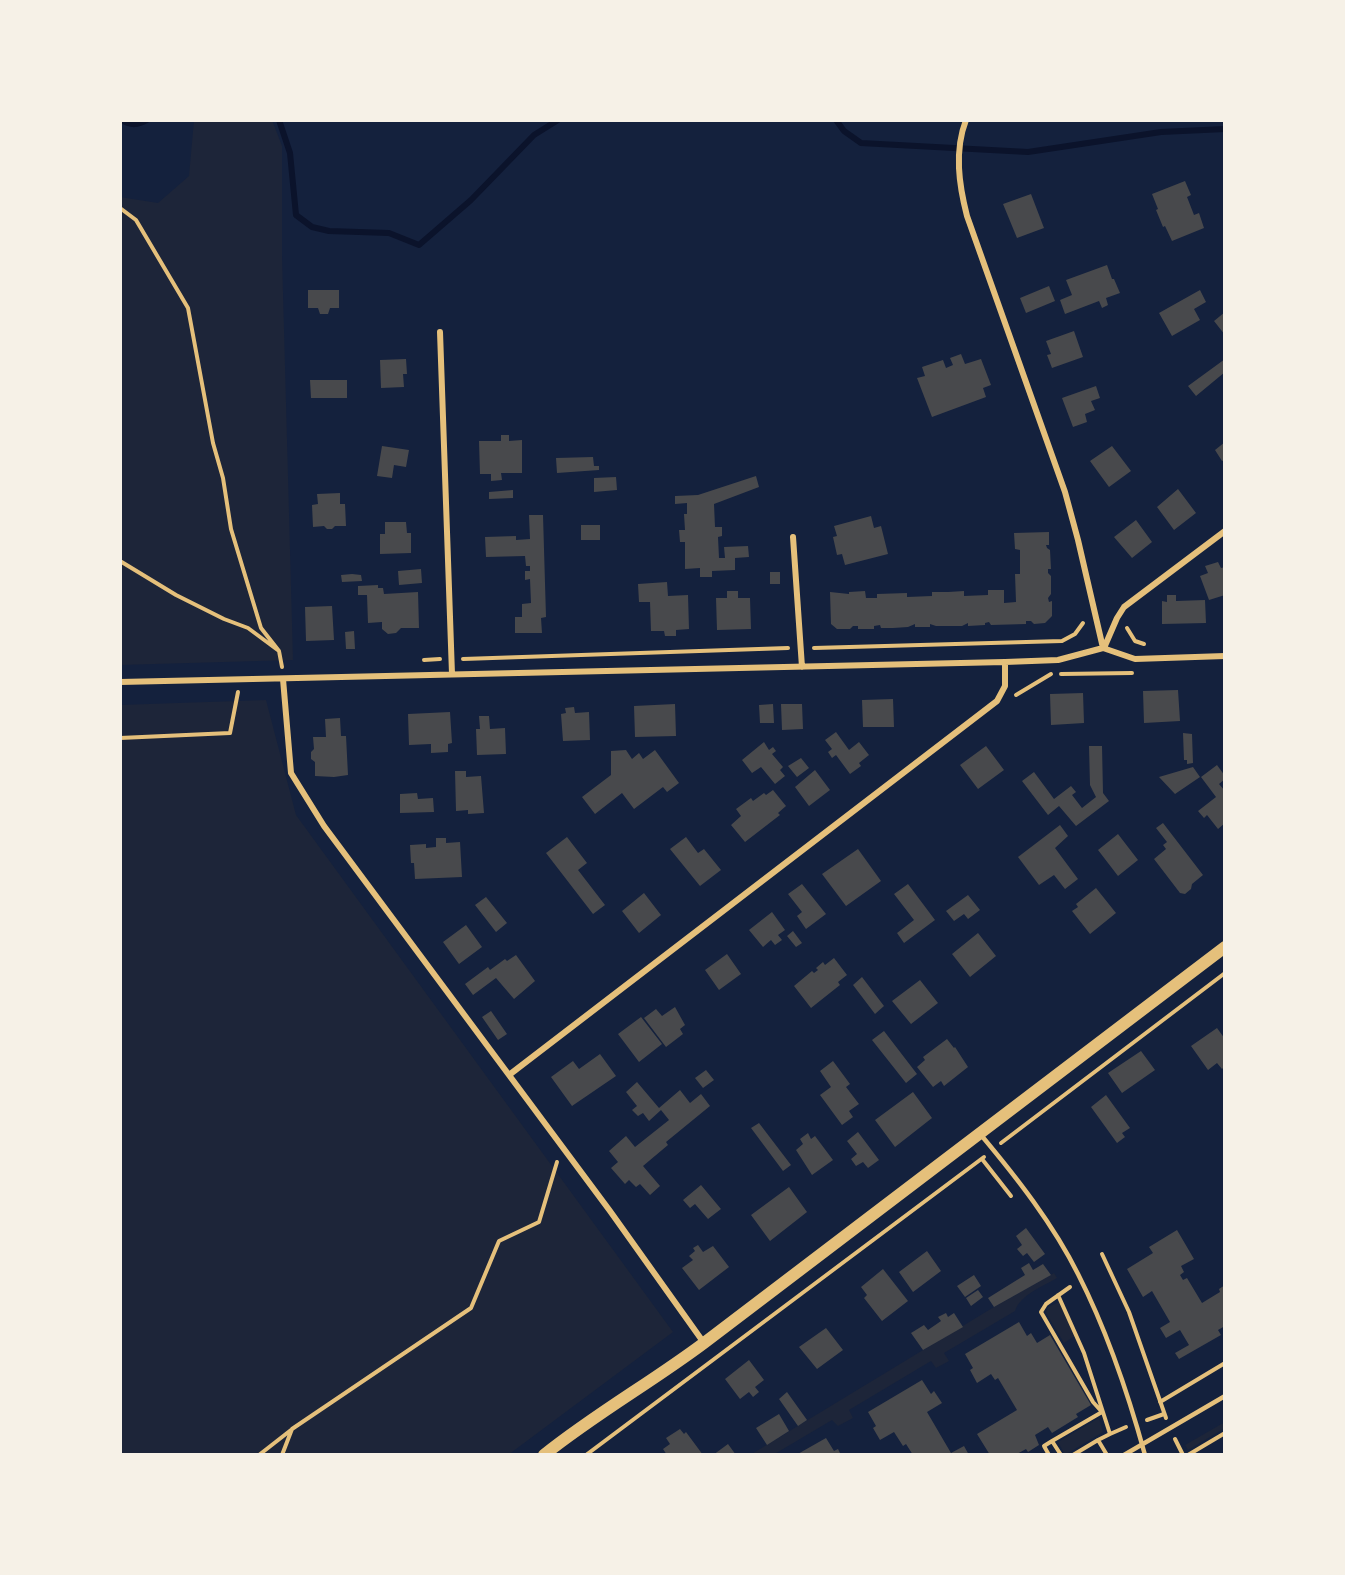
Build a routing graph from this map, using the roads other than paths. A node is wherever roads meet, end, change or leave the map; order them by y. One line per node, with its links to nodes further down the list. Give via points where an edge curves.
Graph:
1 (966, 120): 5 (street, via 958,161 967,216 1065,492)
2 (440, 332): 9 (street)
3 (1225, 531): 5 (street, via 1124,607)
4 (793, 537): 8 (street)
5 (1103, 648): 6 (street, via 1135,659); 7 (street, via 1058,660)
6 (1225, 656)
7 (1005, 662): 8 (street); 13 (street, via 1005,686 997,701)
8 (802, 667): 9 (street)
9 (452, 674): 10 (street)
10 (283, 679): 11 (street); 13 (street, via 291,773 324,826)
11 (120, 682)
12 (1225, 947): 14 (main road)
13 (510, 1075): 15 (street)
14 (980, 1134): 15 (main road); 17 (lane, via 1046,1220 1078,1274 1107,1337)
15 (704, 1343): 18 (main road)
16 (1225, 1396): 17 (lane)
17 (1142, 1444): 19 (lane); 20 (lane)
18 (544, 1455)
19 (1124, 1455)
20 (1145, 1455)

